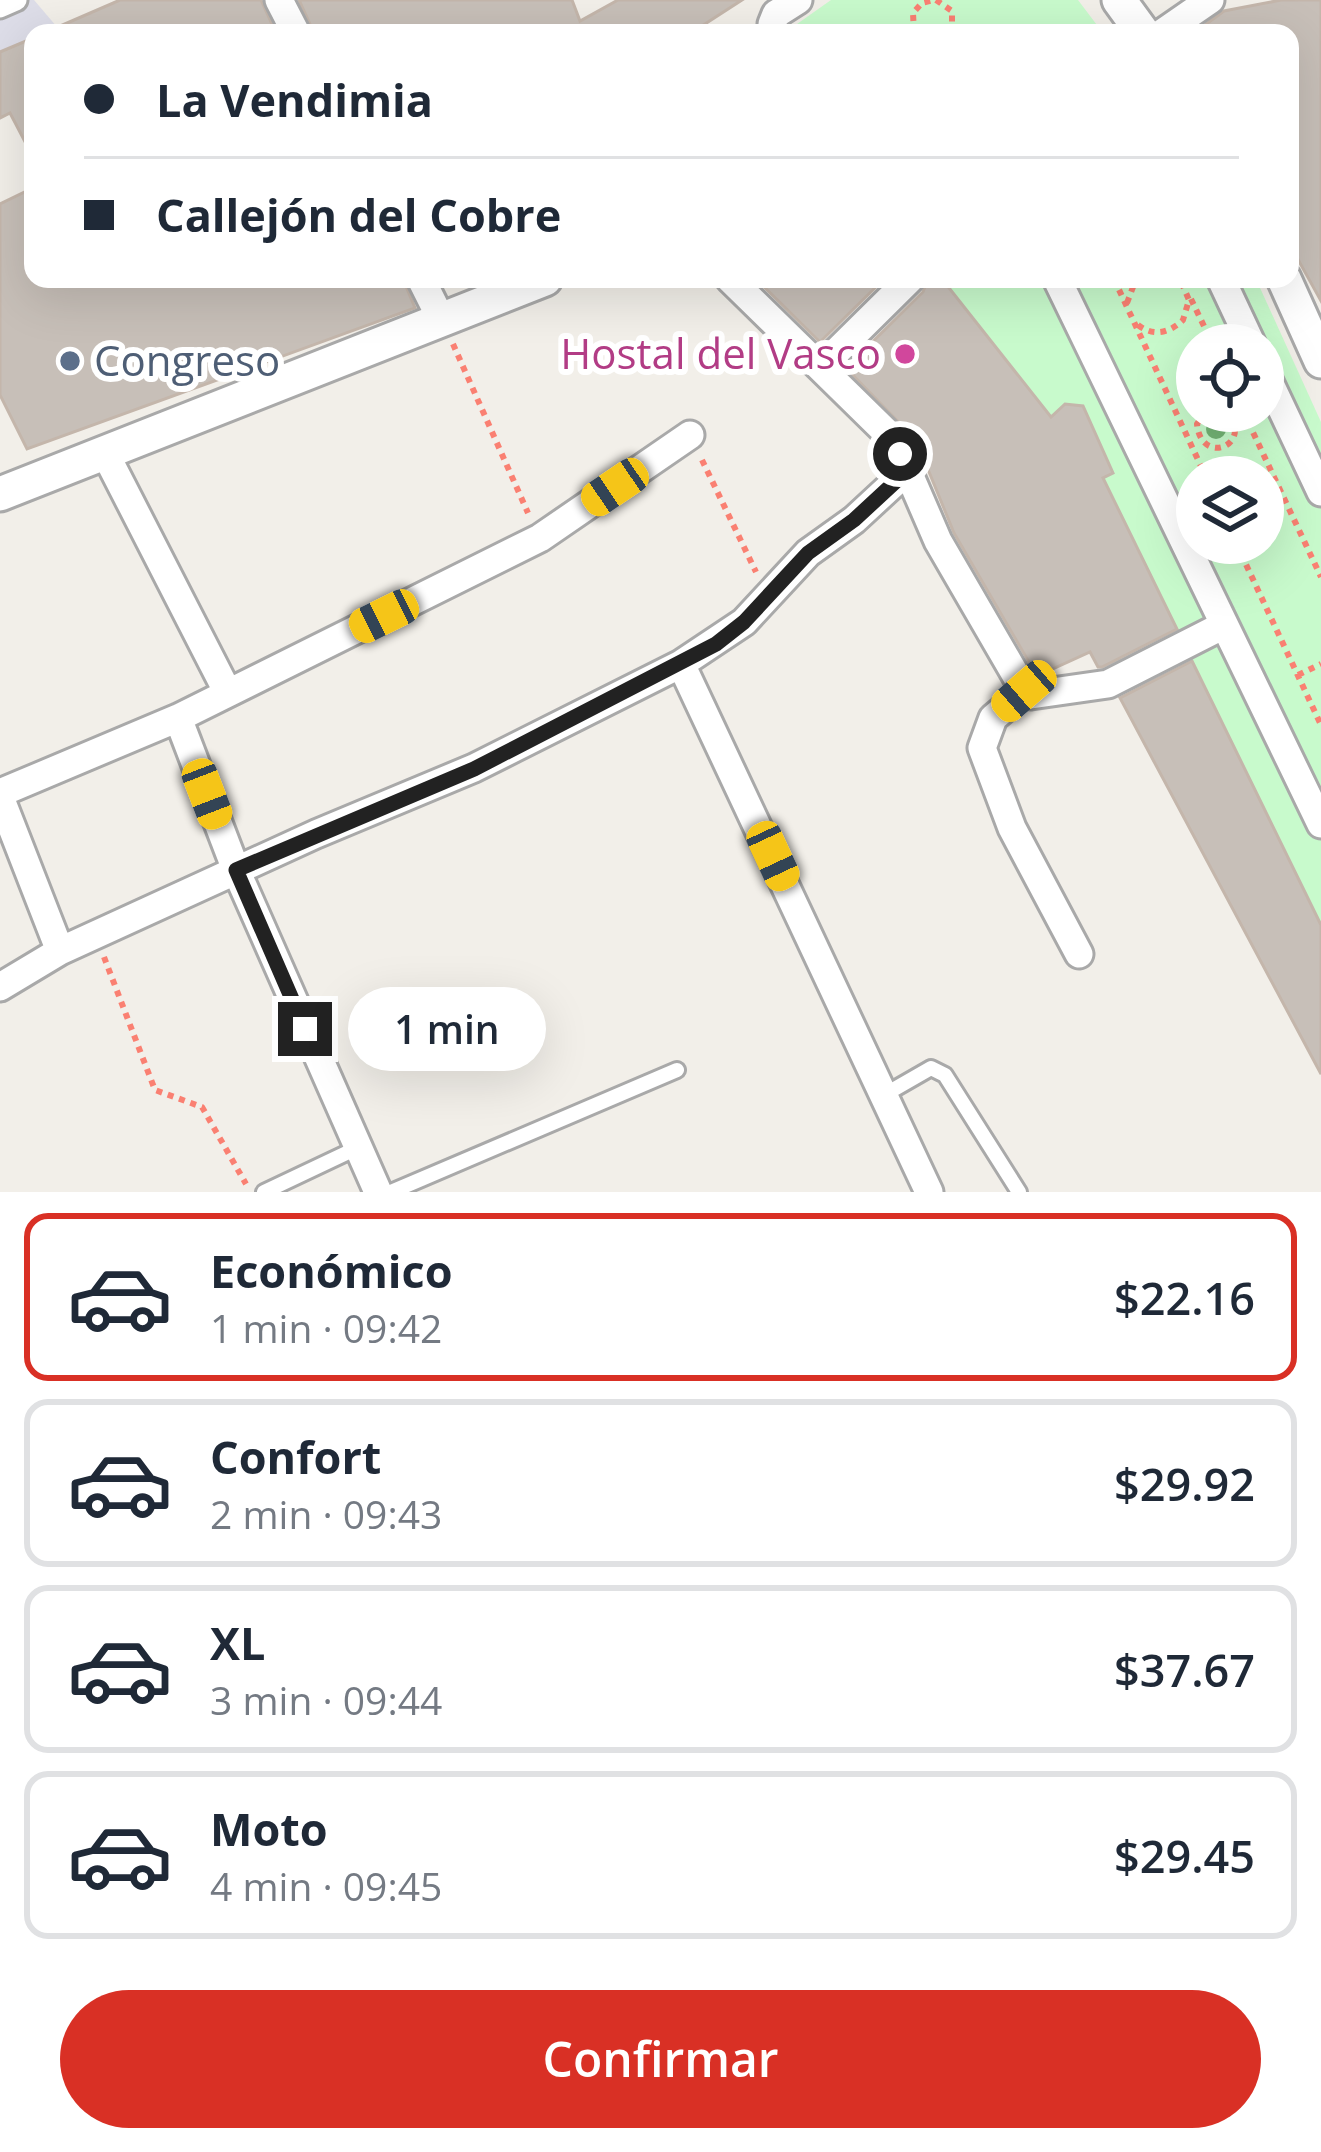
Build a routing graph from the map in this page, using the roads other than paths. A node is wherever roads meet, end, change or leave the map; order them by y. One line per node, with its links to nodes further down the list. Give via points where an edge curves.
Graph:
1 (16, 0): 4 (street)
2 (798, 0): 5 (street)
3 (1210, 0): 6 (street)
4 (0, 7)
5 (772, 24)
6 (1175, 24)
7 (426, 288): 14 (street)
8 (522, 288): 14 (street)
9 (739, 288): 17 (street)
10 (901, 288): 17 (street)
11 (1061, 288): 24 (street)
12 (1225, 288): 15 (street)
13 (1288, 288): 16 (street)
14 (441, 319): 20 (street)
15 (1242, 324)
16 (1321, 361)
17 (821, 367): 21 (street, via 885,431)
18 (1284, 413): 22 (street)
19 (690, 436): 27 (street, via 539,538)
20 (105, 453): 23 (street); 27 (street)
21 (907, 471): 25 (street, via 716,644); 26 (street)
22 (1321, 492)
23 (0, 494)
24 (1224, 625): 26 (street, via 1108,684); 30 (street)
25 (681, 664): 31 (street, via 474,769); 36 (street)
26 (1024, 691): 33 (street, via 993,718 982,748 1012,828)
27 (228, 693): 28 (street)
28 (178, 718): 29 (street); 31 (street)
29 (0, 795): 32 (street)
30 (1321, 824)
31 (236, 870): 32 (street); 37 (street)
32 (60, 951): 34 (street)
33 (1079, 954)
34 (0, 987)
35 (677, 1070): 40 (lane)
36 (884, 1095): 41 (street); 42 (lane, via 931,1068 945,1075)
37 (357, 1148): 38 (lane); 39 (street)
38 (264, 1192)
39 (378, 1192)
40 (391, 1192)
41 (929, 1192)
42 (1019, 1192)

